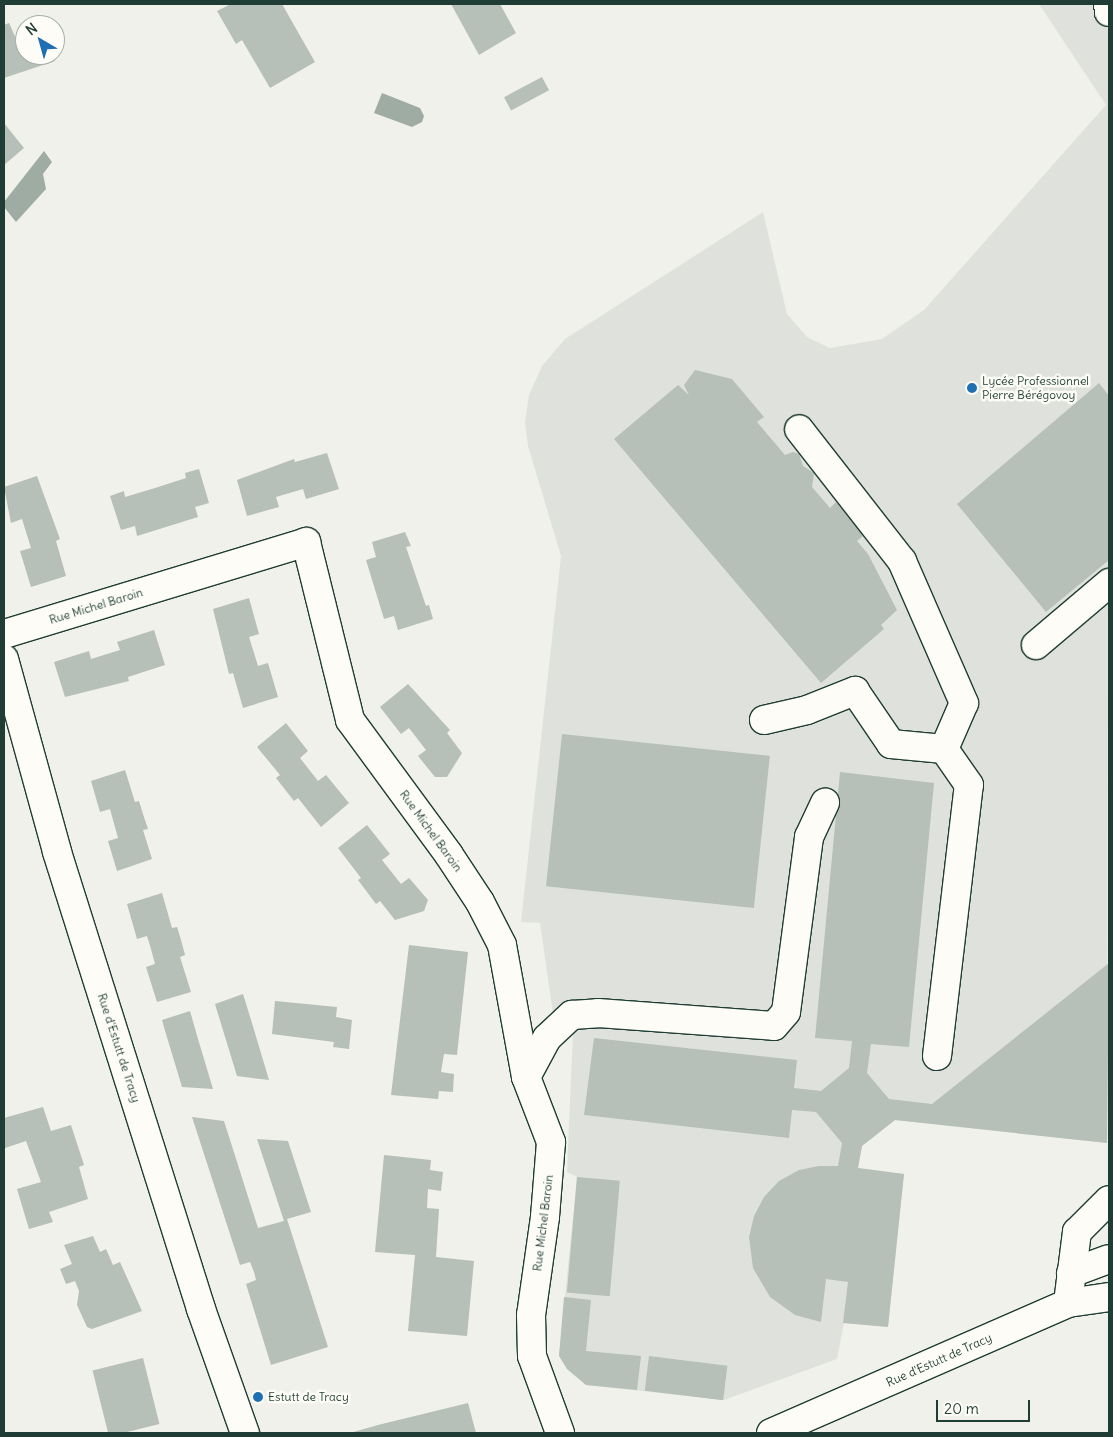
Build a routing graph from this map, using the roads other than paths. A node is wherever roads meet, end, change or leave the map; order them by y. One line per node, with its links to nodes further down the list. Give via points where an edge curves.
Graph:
1 (1108, 4): 2 (street)
2 (1109, 12)
3 (799, 429): 9 (street, via 902,560 964,703)
4 (1109, 584): 6 (street)
5 (4, 634): 12 (street, Rue Michel Baroin, via 306,542 350,720 449,855 480,902 502,945)
6 (1036, 645)
7 (4, 659): 18 (street, Rue d'Estutt de Tracy, via 56,852 201,1309)
8 (764, 720): 9 (street, via 807,710 855,691 891,744)
9 (944, 749): 11 (street, via 969,785)
10 (825, 802): 12 (street, via 809,837 786,1012 774,1026 598,1013 572,1014 547,1038)
11 (937, 1056)
12 (526, 1077): 19 (street, Rue Michel Baroin, via 551,1142 545,1217 531,1315 532,1356)
13 (1109, 1200): 15 (street, via 1077,1232)
14 (1109, 1259): 15 (street)
15 (1072, 1273): 17 (street)
16 (1109, 1297): 17 (street, Rue d'Estutt de Tracy)
17 (1068, 1302): 20 (street, Rue d'Estutt de Tracy)
18 (246, 1433)
19 (560, 1433)
20 (771, 1433)

